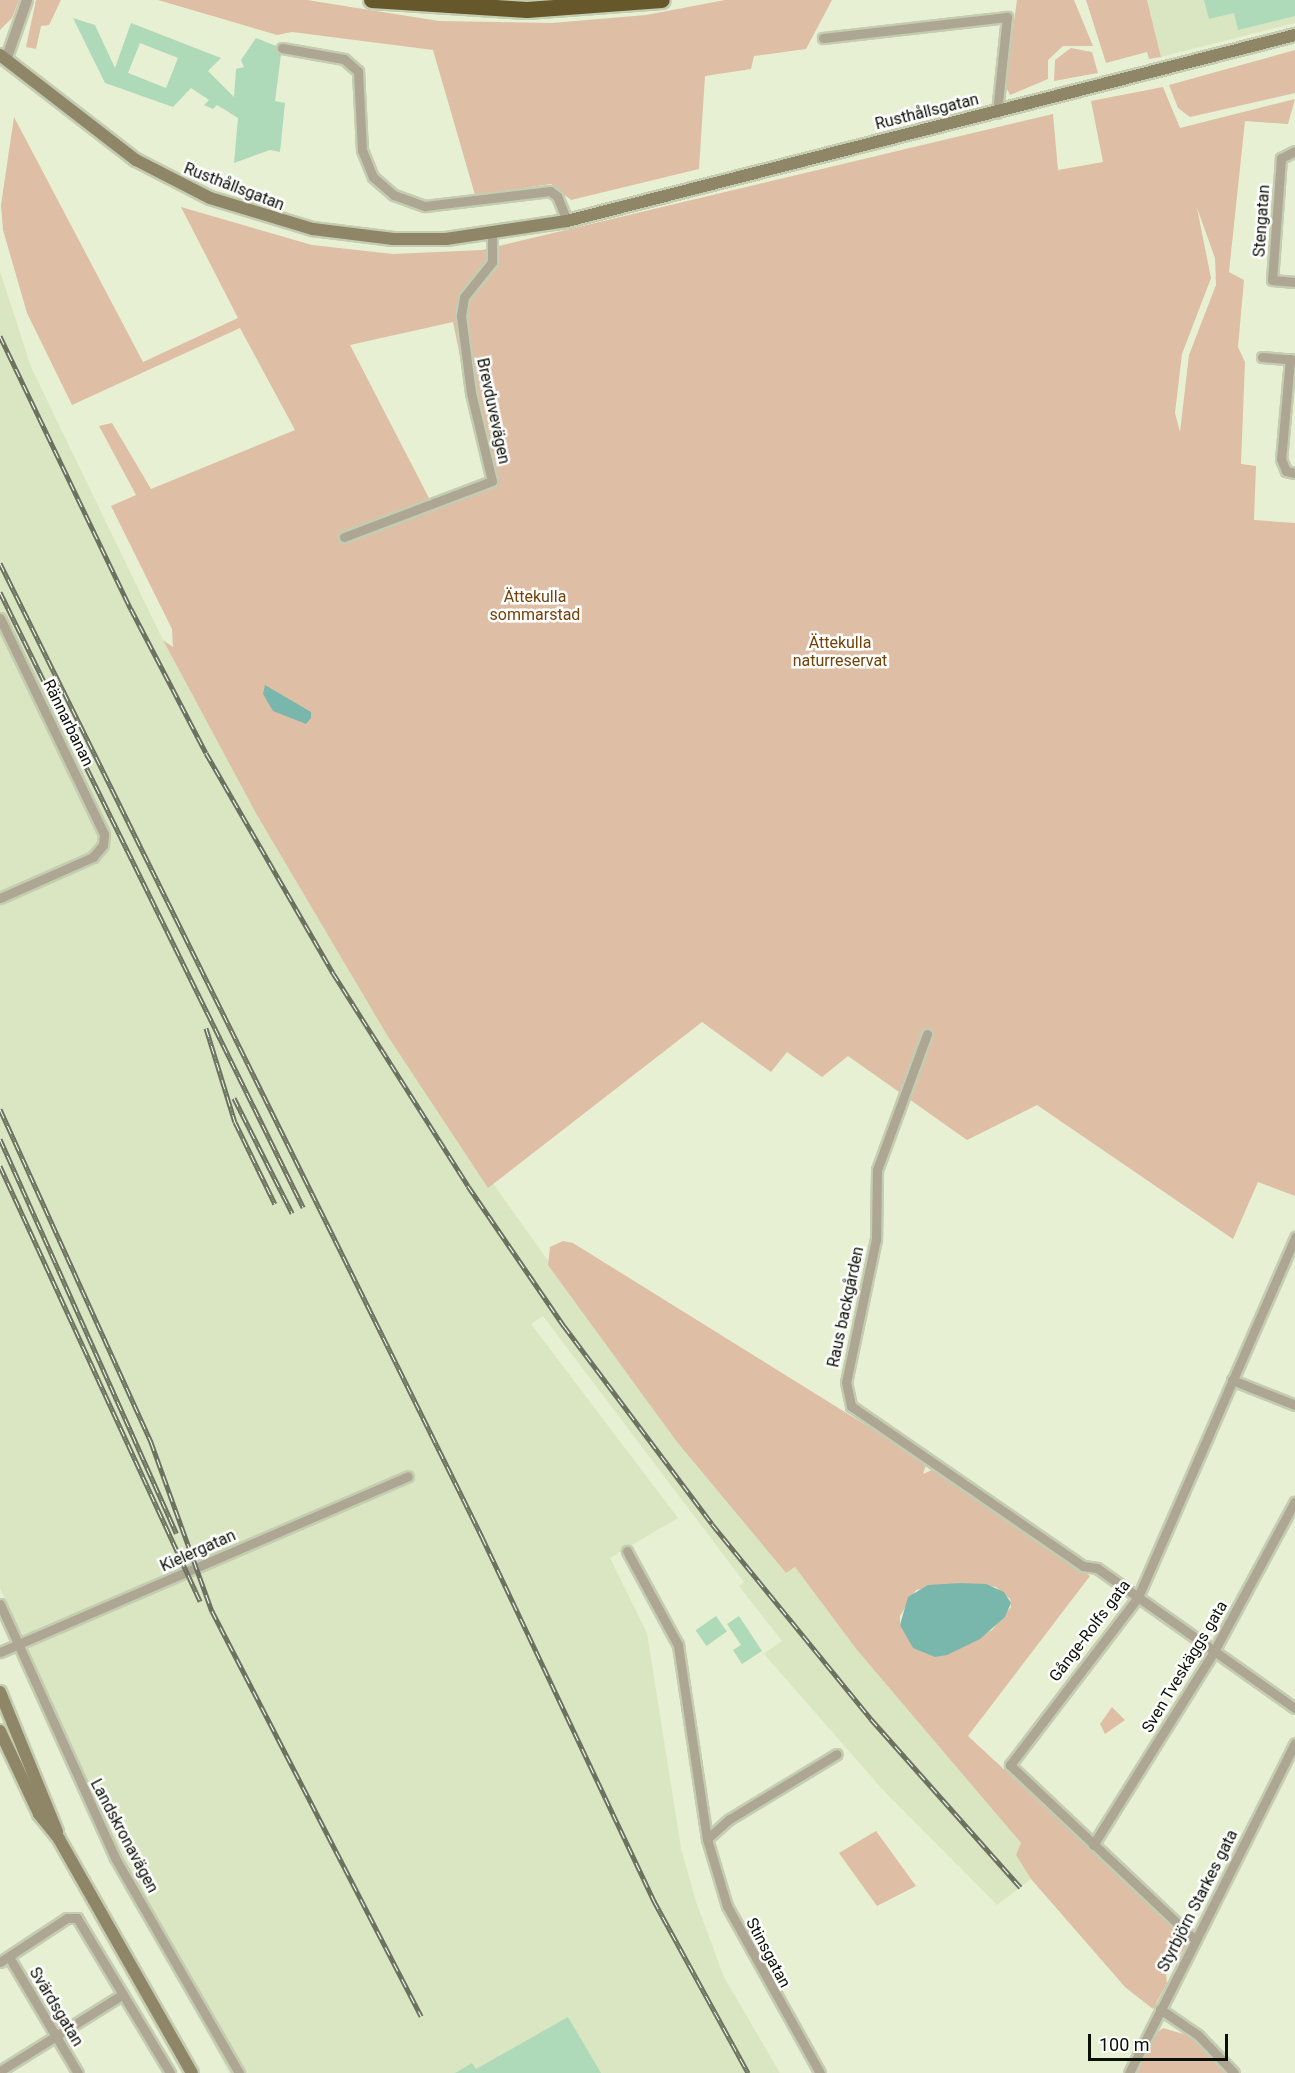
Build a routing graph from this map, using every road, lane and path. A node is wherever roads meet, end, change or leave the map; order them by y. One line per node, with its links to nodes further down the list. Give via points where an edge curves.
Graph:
1 (27, 0): 7 (street)
2 (372, 0): 3 (highway, via 516,10)
3 (662, 0)
4 (1295, 35): 8 (main road, Rusthållsgatan)
5 (823, 38): 8 (street, via 1007,17)
6 (282, 48): 10 (street, via 344,59 358,71 362,150 373,177 394,195 425,206 550,191 557,196)
7 (3, 58): 11 (main road, Rusthållsgatan, via 136,160 247,213 370,237)
8 (997, 112): 10 (main road, Rusthållsgatan)
9 (1295, 151): 12 (street, Stengatan, via 1281,158 1272,280)
10 (567, 221): 11 (main road, Rusthållsgatan)
11 (492, 235): 16 (street, Brevduvevägen, via 492,262 464,297 460,316 471,393 492,481)
12 (1295, 282)
13 (1262, 357): 14 (street)
14 (1292, 359): 15 (street, via 1281,459 1286,471)
15 (1295, 473)
16 (344, 537)
17 (0, 618): 18 (street, Rännarbanan, via 101,822 104,842 93,857)
18 (0, 898)
19 (927, 1034): 26 (street, Raus backgården, via 877,1170 878,1224 846,1394 855,1412 868,1422 1083,1566 1097,1568)
20 (1295, 1237): 21 (street, Gånge-Rolfs gata)
21 (1232, 1380): 22 (street); 26 (street, Gånge-Rolfs gata)
22 (1295, 1405)
23 (408, 1476): 28 (street, Kielergatan)
24 (1295, 1501): 29 (street, Sven Tveskäggs gata)
25 (627, 1551): 37 (street, Stinsgatan, via 678,1645)
26 (1138, 1597): 29 (street, Raus backgården); 38 (street, Gånge-Rolfs gata, via 1010,1765)
27 (0, 1604): 28 (street, Landskronavägen)
28 (18, 1645): 30 (street, Kielergatan); 49 (street, Landskronavägen, via 115,1858)
29 (1214, 1651): 32 (street, Raus backgården); 38 (street, Sven Tveskäggs gata)
30 (0, 1652)
31 (0, 1692): 36 (main road, via 41,1784)
32 (1295, 1708)
33 (0, 1731): 36 (main road, via 39,1814)
34 (1295, 1743): 39 (street, Styrbjörn Starkes gata)
35 (837, 1754): 37 (street, via 728,1820)
36 (59, 1839): 48 (main road)
37 (707, 1839): 50 (street, Stinsgatan, via 727,1906)
38 (1093, 1845): 39 (street, Gånge-Rolfs gata)
39 (1195, 1940): 43 (street, Styrbjörn Starkes gata)
40 (9, 1957): 41 (street); 42 (street, via 71,1917 79,1920); 44 (street, Svärdsgatan)
41 (0, 1962)
42 (123, 1994): 44 (street); 47 (street)
43 (1160, 2009): 51 (street, Styrbjörn Starkes gata); 52 (street, via 1198,2035)
44 (56, 2037): 45 (street); 46 (street, Svärdsgatan)
45 (0, 2071)
46 (78, 2073)
47 (170, 2073)
48 (192, 2073)
49 (239, 2073)
50 (820, 2073)
51 (1129, 2073)
52 (1234, 2073)

